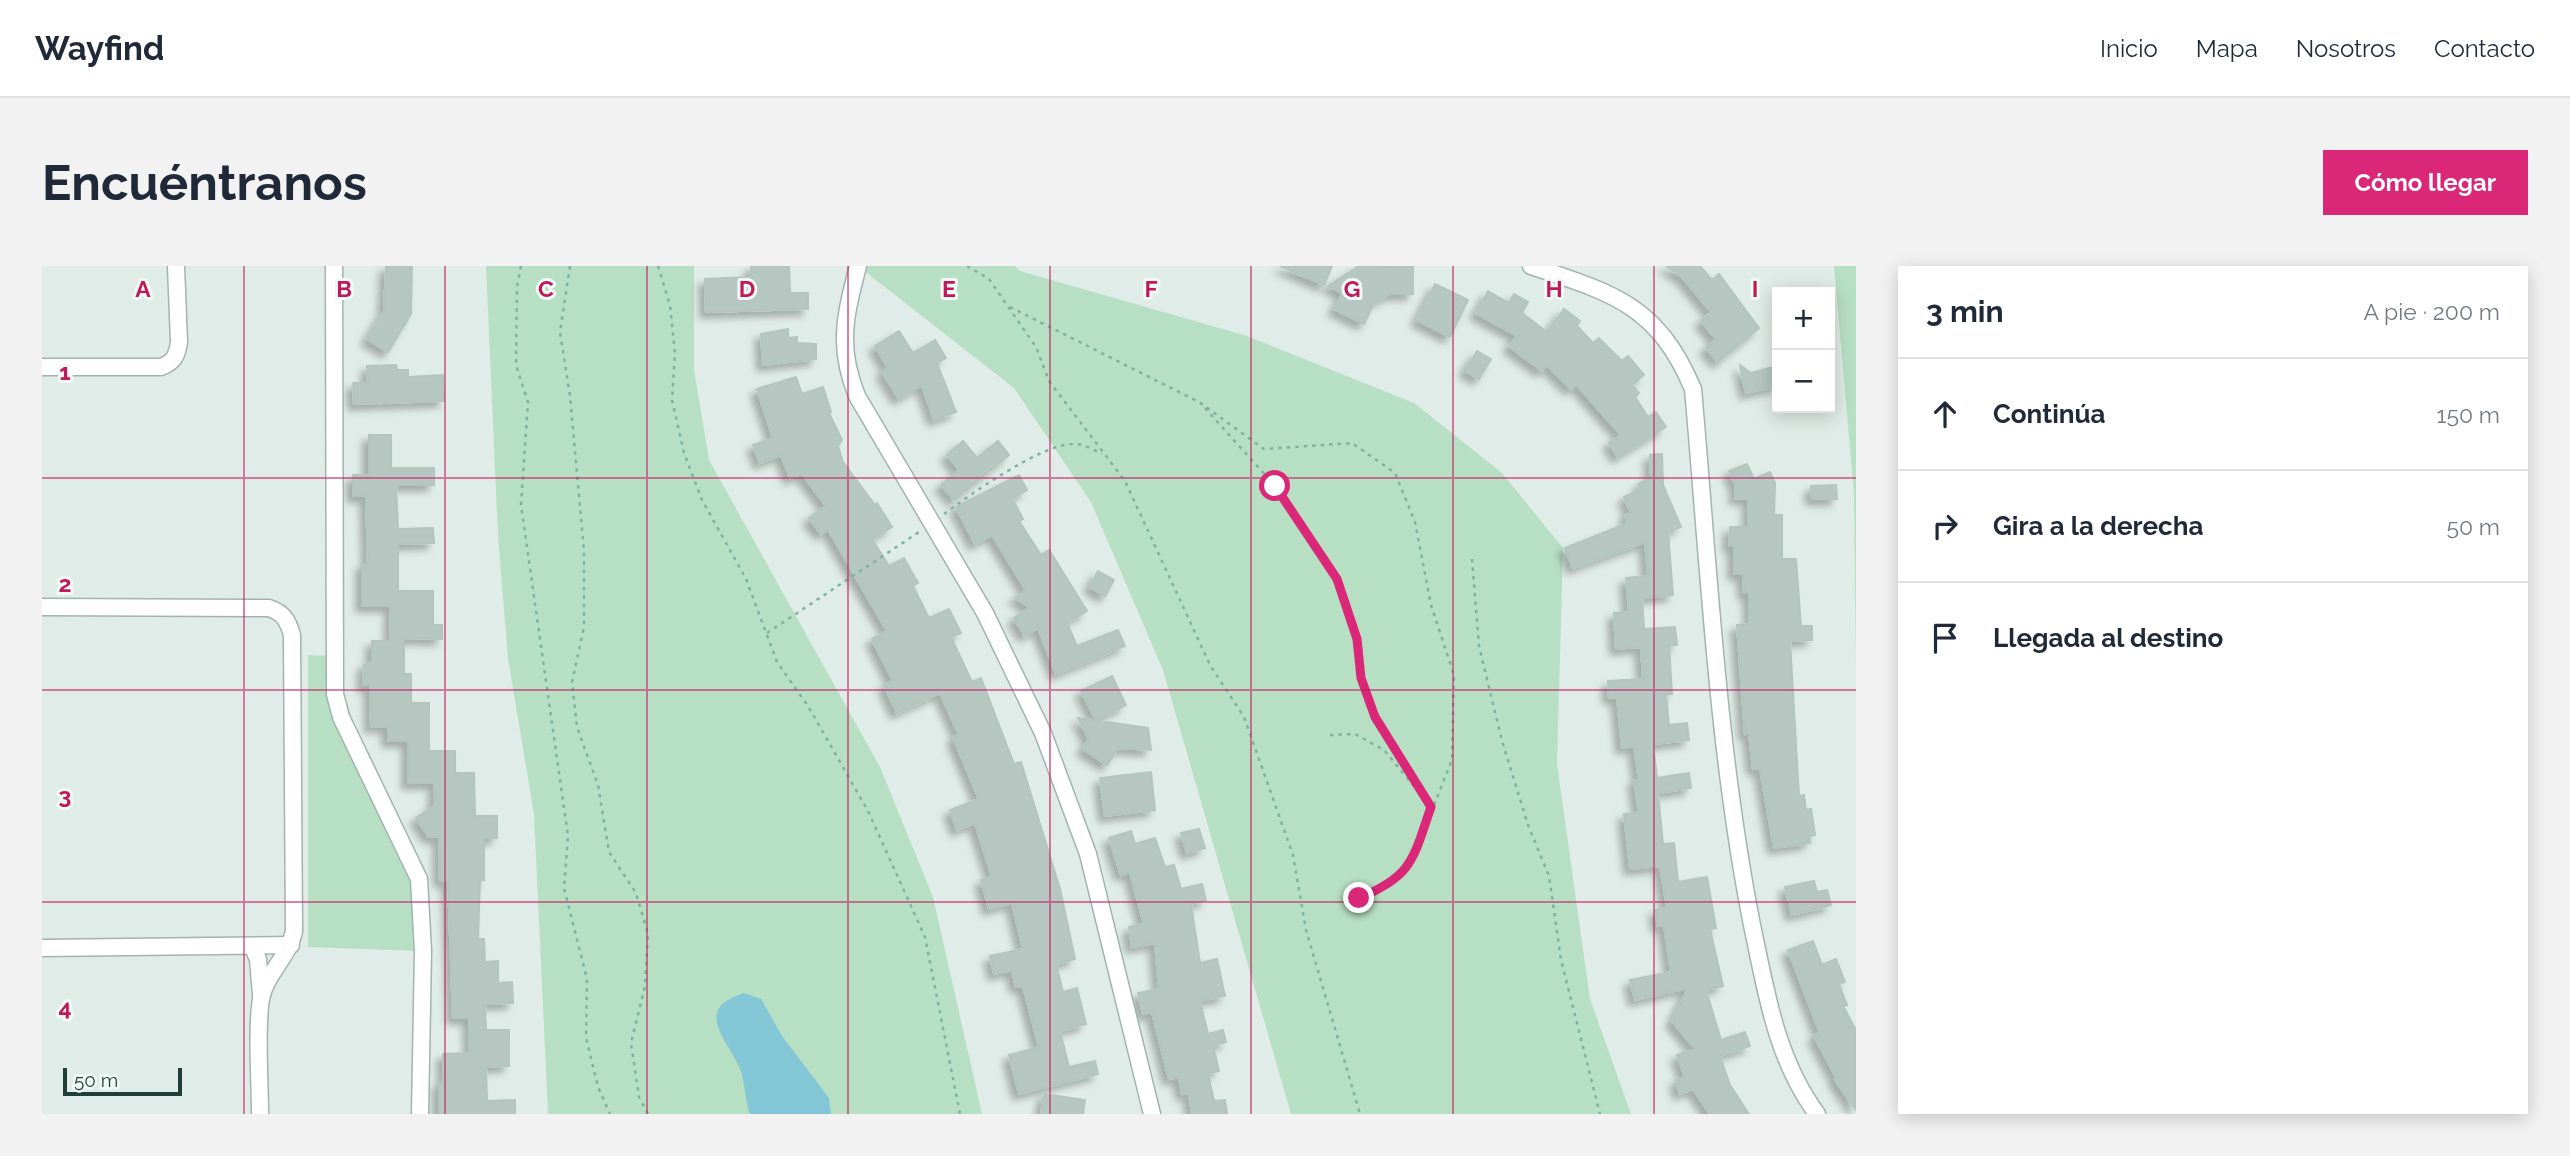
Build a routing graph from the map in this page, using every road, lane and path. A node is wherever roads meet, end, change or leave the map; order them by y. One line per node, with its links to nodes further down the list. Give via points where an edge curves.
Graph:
1 (176, 266): 10 (street, via 179,342 171,363 161,367)
2 (334, 266): 22 (street, via 335,694 341,717 419,879 423,951)
3 (521, 266): 23 (path, via 516,365 528,402 521,505 568,836 564,888 587,979 586,1038)
4 (569, 266): 24 (path, via 560,332 584,551 584,627 572,682 577,727 598,785 609,852 636,893 648,934 645,986 631,1042 639,1097)
5 (658, 266): 25 (path, via 670,305 675,353 672,400 684,453 702,500 747,579 777,662 808,706 868,811 925,937)
6 (858, 266): 26 (street, via 843,336 846,369 857,396 985,613 1043,733 1088,854)
7 (967, 266): 9 (path, via 989,278)
8 (1531, 266): 29 (street, via 1625,301 1654,325 1674,350 1693,389 1721,733 1742,875 1780,1045)
9 (1007, 306): 11 (path); 27 (path, via 1036,348 1049,381 1125,481 1210,665 1244,717 1293,855 1306,930)
10 (42, 367)
11 (1199, 402): 15 (path, via 1275,486 1337,579 1375,717); 15 (path, via 1264,449 1352,443 1395,473 1415,522 1431,605 1454,675 1452,760)
12 (1472, 559): 28 (path, via 1479,646 1502,741 1549,876 1561,960)
13 (42, 607): 17 (street, via 269,608 288,621 292,635)
14 (1327, 735): 15 (path, via 1355,734 1384,750)
15 (1431, 807): 16 (path, via 1412,860 1389,886)
16 (1359, 898)
17 (291, 945): 18 (street); 20 (street)
18 (252, 946): 19 (street); 20 (street, via 258,959)
19 (42, 948)
20 (261, 999): 21 (street)
21 (260, 1114)
22 (420, 1114)
23 (610, 1114)
24 (648, 1114)
25 (960, 1114)
26 (1152, 1114)
27 (1360, 1114)
28 (1600, 1114)
29 (1817, 1114)

